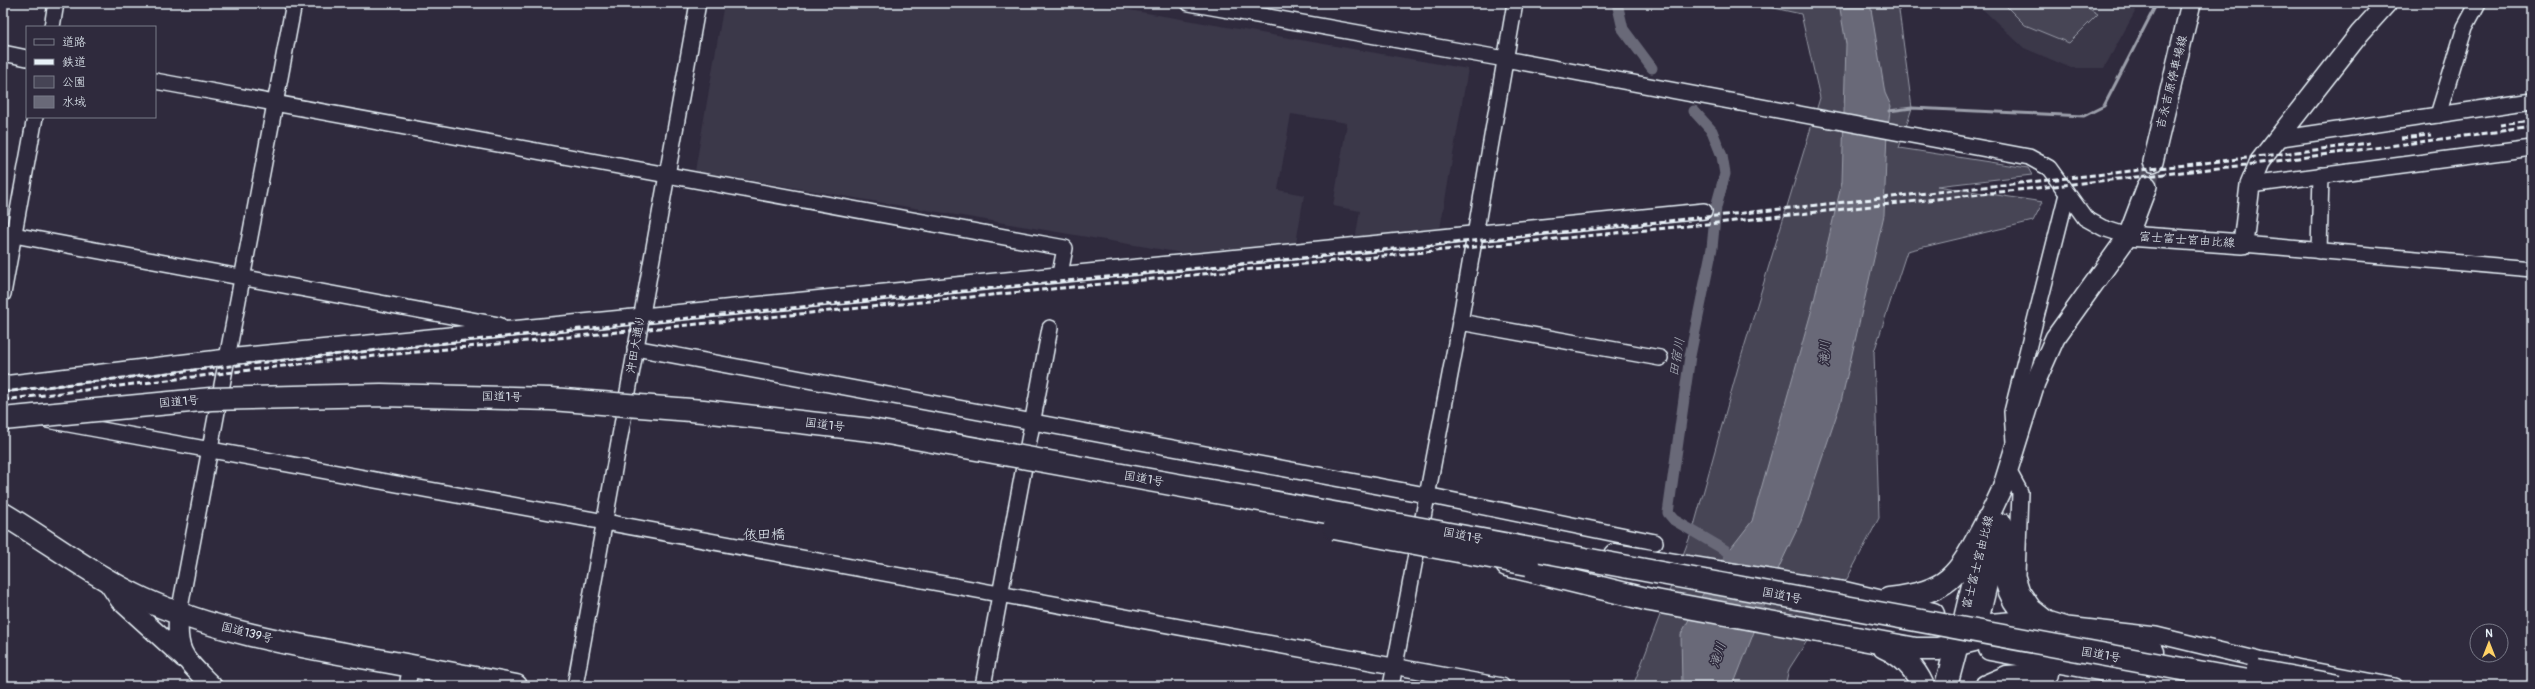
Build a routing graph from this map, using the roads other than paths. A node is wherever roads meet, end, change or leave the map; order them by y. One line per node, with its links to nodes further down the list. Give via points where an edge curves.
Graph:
1 (56, 3): 9 (street)
2 (294, 3): 15 (street)
3 (698, 3): 21 (street, 沖田大通り)
4 (1189, 3): 12 (street)
5 (1515, 3): 12 (street)
6 (2191, 3): 20 (main road, 吉永吉原停車場線)
7 (2387, 3): 18 (main road, 富士富士宮由比線)
8 (2478, 3): 16 (street, via 2465,27)
9 (52, 26)
10 (3, 53): 11 (street)
11 (26, 58)
12 (1505, 59): 25 (street, via 1804,117 2029,157 2050,168); 27 (street)
13 (156, 81): 15 (street)
14 (2532, 101): 16 (street)
15 (275, 103): 21 (street); 34 (street)
16 (2438, 115): 18 (street)
17 (35, 118): 28 (street)
18 (2276, 139): 23 (main road, 富士富士宮由比線, via 2260,161)
19 (2532, 148): 22 (street)
20 (2153, 162)
21 (666, 175): 33 (street, via 1065,248); 36 (street, 沖田大通り)
22 (2321, 175): 23 (street); 31 (street)
23 (2250, 185): 30 (main road, 富士富士宮由比線)
24 (2147, 186): 29 (main road)
25 (2067, 194): 29 (street, via 2085,218 2103,228); 38 (street)
26 (1704, 211): 27 (street)
27 (1475, 233): 33 (street); 37 (street)
28 (8, 234): 34 (street); 35 (street)
29 (2128, 236): 30 (main road, 富士富士宮由比線); 41 (main road, 富士富士宮由比線)
30 (2243, 244): 31 (street)
31 (2319, 251): 32 (street)
32 (2532, 269)
33 (1060, 274): 36 (street)
34 (242, 277): 39 (street); 43 (street)
35 (3, 294)
36 (641, 315): 39 (street); 42 (street, 沖田大通り)
37 (1460, 322): 44 (street); 53 (street)
38 (2034, 325): 41 (street); 50 (street, via 2012,412)
39 (517, 328): 43 (street)
40 (1050, 328): 48 (street)
41 (2055, 338): 50 (main road, 富士富士宮由比線, via 2035,383)
42 (635, 348): 48 (street); 55 (street, 沖田大通り)
43 (228, 357): 45 (street); 51 (street)
44 (1660, 358)
45 (3, 384)
46 (3, 412): 51 (street)
47 (3, 418): 57 (highway, 国道1号, bridge, via 211,399 381,395 551,399 625,404 871,430)
48 (1033, 422): 53 (street); 60 (street)
49 (3, 432): 57 (highway, 国道1号, bridge, via 216,413 308,410 396,409 599,415 826,438)
50 (2014, 449): 52 (main road, 富士富士宮由比線)
51 (210, 452): 55 (street); 62 (street)
52 (2008, 470): 56 (main road, 富士富士宮由比線); 84 (street, via 2020,492 2017,576 2022,591 2033,607 2048,619 2067,625 2156,635 2260,664)
53 (1426, 495): 58 (street); 67 (street)
54 (3, 514): 59 (highway, 国道139号)
55 (604, 523): 60 (street); 72 (street, 沖田大通り)
56 (1994, 523): 61 (highway, via 1967,559 1939,588 1918,595); 63 (highway, via 2011,596 2020,610); 64 (main road, 富士富士宮由比線)
57 (1433, 538): 61 (highway, bridge, via 1659,561); 65 (highway, bridge, via 1650,600); 81 (highway, 国道1号, bridge); 82 (highway, 国道1号, bridge)
58 (1654, 542)
59 (106, 580): 62 (highway, 国道139号, via 143,599); 66 (main road, via 120,600)
60 (1000, 596): 67 (street); 73 (street)
61 (1878, 600): 64 (highway, via 1929,613 1950,622)
62 (179, 613): 66 (main road, via 178,637); 69 (highway, 国道139号, via 222,627)
63 (2043, 628): 64 (highway, via 2014,623 1990,625); 83 (highway, bridge, via 2153,652)
64 (1966, 638): 65 (highway, via 1938,649 1916,649); 68 (highway, via 2002,665); 77 (highway); 78 (highway)
65 (1871, 641): 76 (highway, via 1907,662)
66 (184, 658): 70 (main road)
67 (1394, 668): 74 (street); 75 (street)
68 (2047, 674): 79 (highway, via 2007,677); 80 (highway)
69 (409, 676): 71 (highway, 国道139号)
70 (212, 686)
71 (516, 686)
72 (575, 686)
73 (983, 686)
74 (1391, 686)
75 (1502, 686)
76 (1923, 686)
77 (1946, 686)
78 (1962, 686)
79 (1986, 686)
80 (2124, 686)
81 (2193, 686)
82 (2274, 686)
83 (2338, 686)
84 (2395, 686)

